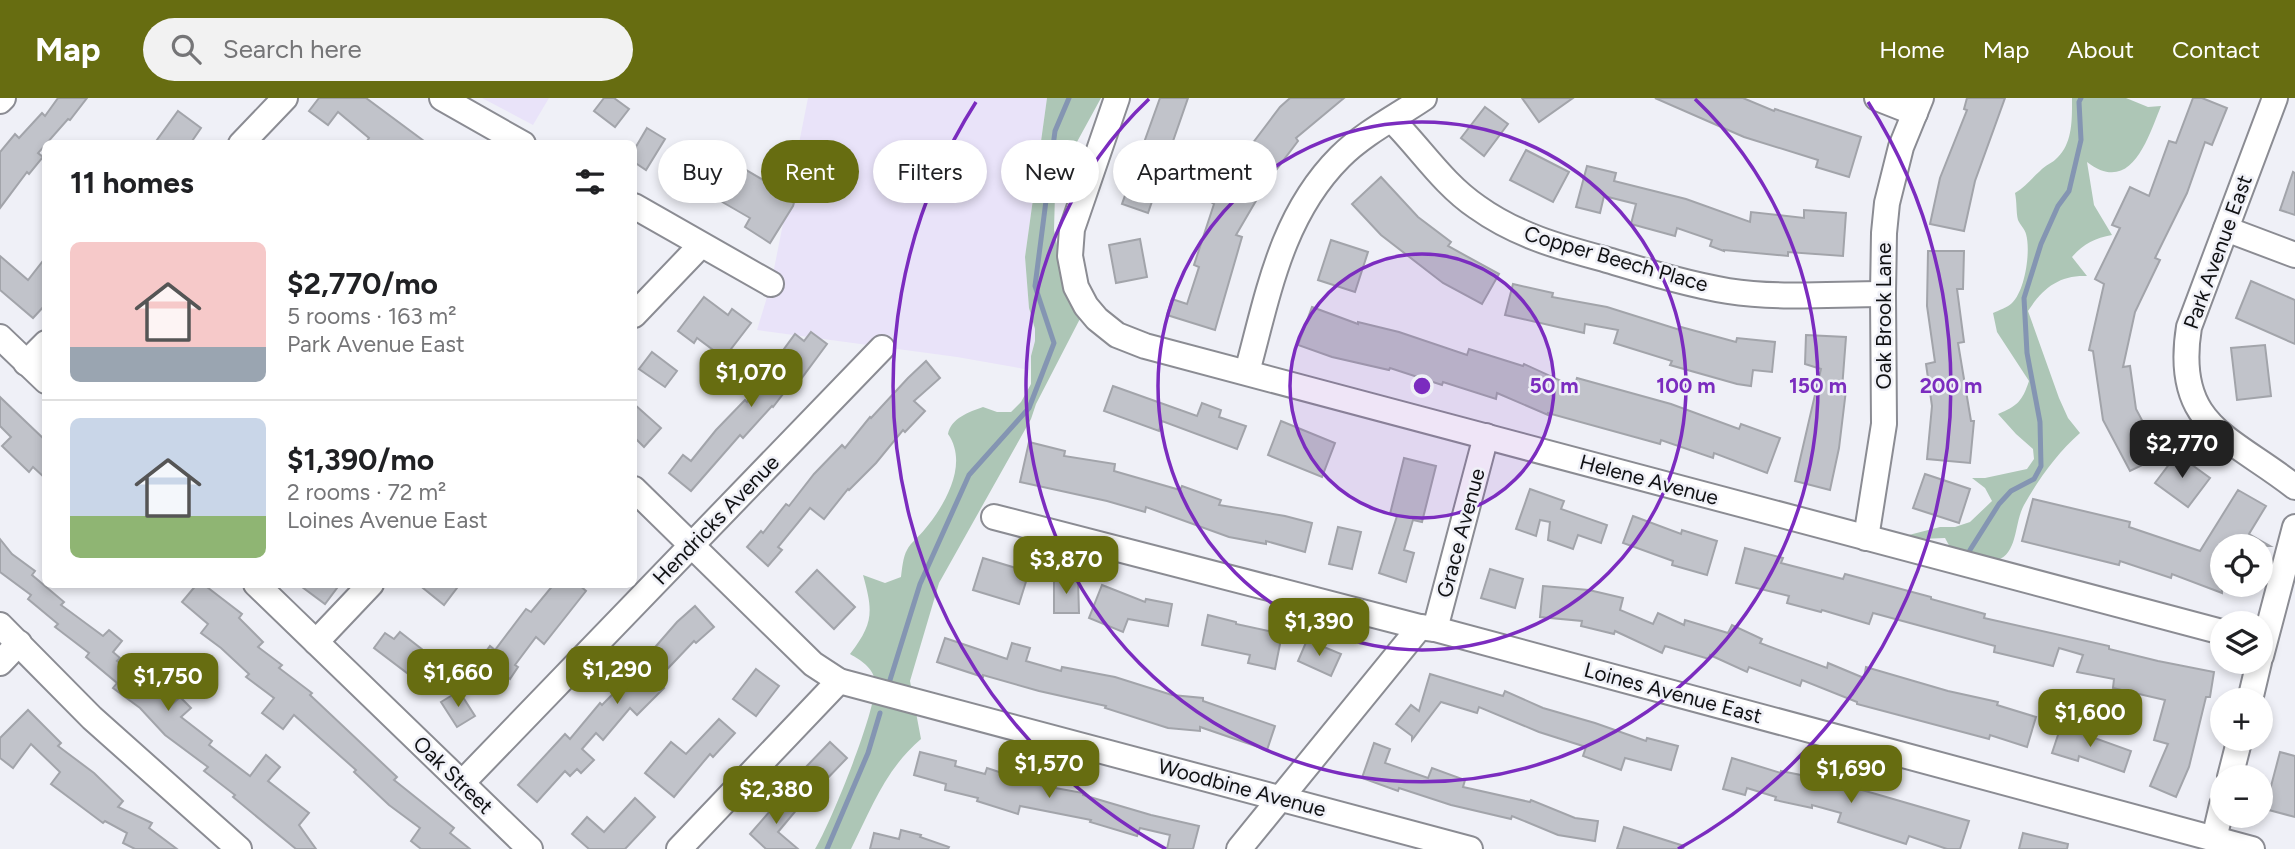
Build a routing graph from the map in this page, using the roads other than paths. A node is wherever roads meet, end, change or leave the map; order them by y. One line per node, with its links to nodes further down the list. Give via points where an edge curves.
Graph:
1 (285, 98): 9 (street)
2 (442, 98): 10 (street)
3 (1117, 98): 22 (street, Helene Avenue, via 1072,229 1070,256 1076,288 1097,319 1117,335)
4 (1424, 98): 8 (street)
5 (1877, 98): 7 (street)
6 (2275, 98): 12 (street, Park Avenue East)
7 (1918, 105): 16 (street, Oak Brook Lane, via 1901,147 1887,203)
8 (1392, 120): 16 (street, Copper Beech Place, via 1436,172 1475,206 1544,243 1730,291); 22 (street, via 1340,157 1308,194 1280,253)
9 (245, 140)
10 (516, 140)
11 (637, 208): 13 (street)
12 (2226, 229): 14 (street); 25 (street, Park Avenue East, via 2189,327 2187,379 2207,422)
13 (701, 245): 15 (street); 17 (street)
14 (2295, 254)
15 (771, 285)
16 (1883, 294): 29 (street, Oak Brook Lane, via 1884,424)
17 (637, 312)
18 (0, 337): 21 (street)
19 (42, 347): 21 (street)
20 (882, 348): 30 (street, Hendricks Avenue)
21 (26, 363): 23 (street)
22 (1247, 372): 24 (street, Helene Avenue)
23 (42, 378)
24 (1486, 436): 29 (street, Helene Avenue); 35 (street, Grace Avenue)
25 (2295, 487)
26 (637, 492): 30 (street, Woodbine Avenue)
27 (994, 517): 35 (street, Loines Avenue East)
28 (2295, 527): 33 (street)
29 (1866, 538): 36 (street, Helene Avenue)
30 (691, 546): 40 (street, Woodbine Avenue, via 813,664); 41 (street, Hendricks Avenue)
31 (260, 588): 37 (street, Oak Street)
32 (368, 588): 37 (street)
33 (2272, 611)
34 (0, 625): 38 (street)
35 (1428, 628): 42 (street, Grace Avenue); 44 (street, Loines Avenue East)
36 (2210, 629)
37 (316, 642): 41 (street, Oak Street)
38 (19, 643): 39 (street); 45 (street, via 92,718)
39 (0, 663)
40 (839, 681): 42 (street, Woodbine Avenue); 47 (street)
41 (462, 783): 46 (street, Oak Street)
42 (1281, 799): 48 (street, Grace Avenue); 49 (street, Woodbine Avenue)
43 (2210, 822): 44 (street)
44 (2197, 840): 50 (street, Loines Avenue East)
45 (239, 849)
46 (530, 849)
47 (679, 849)
48 (1239, 849)
49 (1470, 849)
50 (2252, 849)

